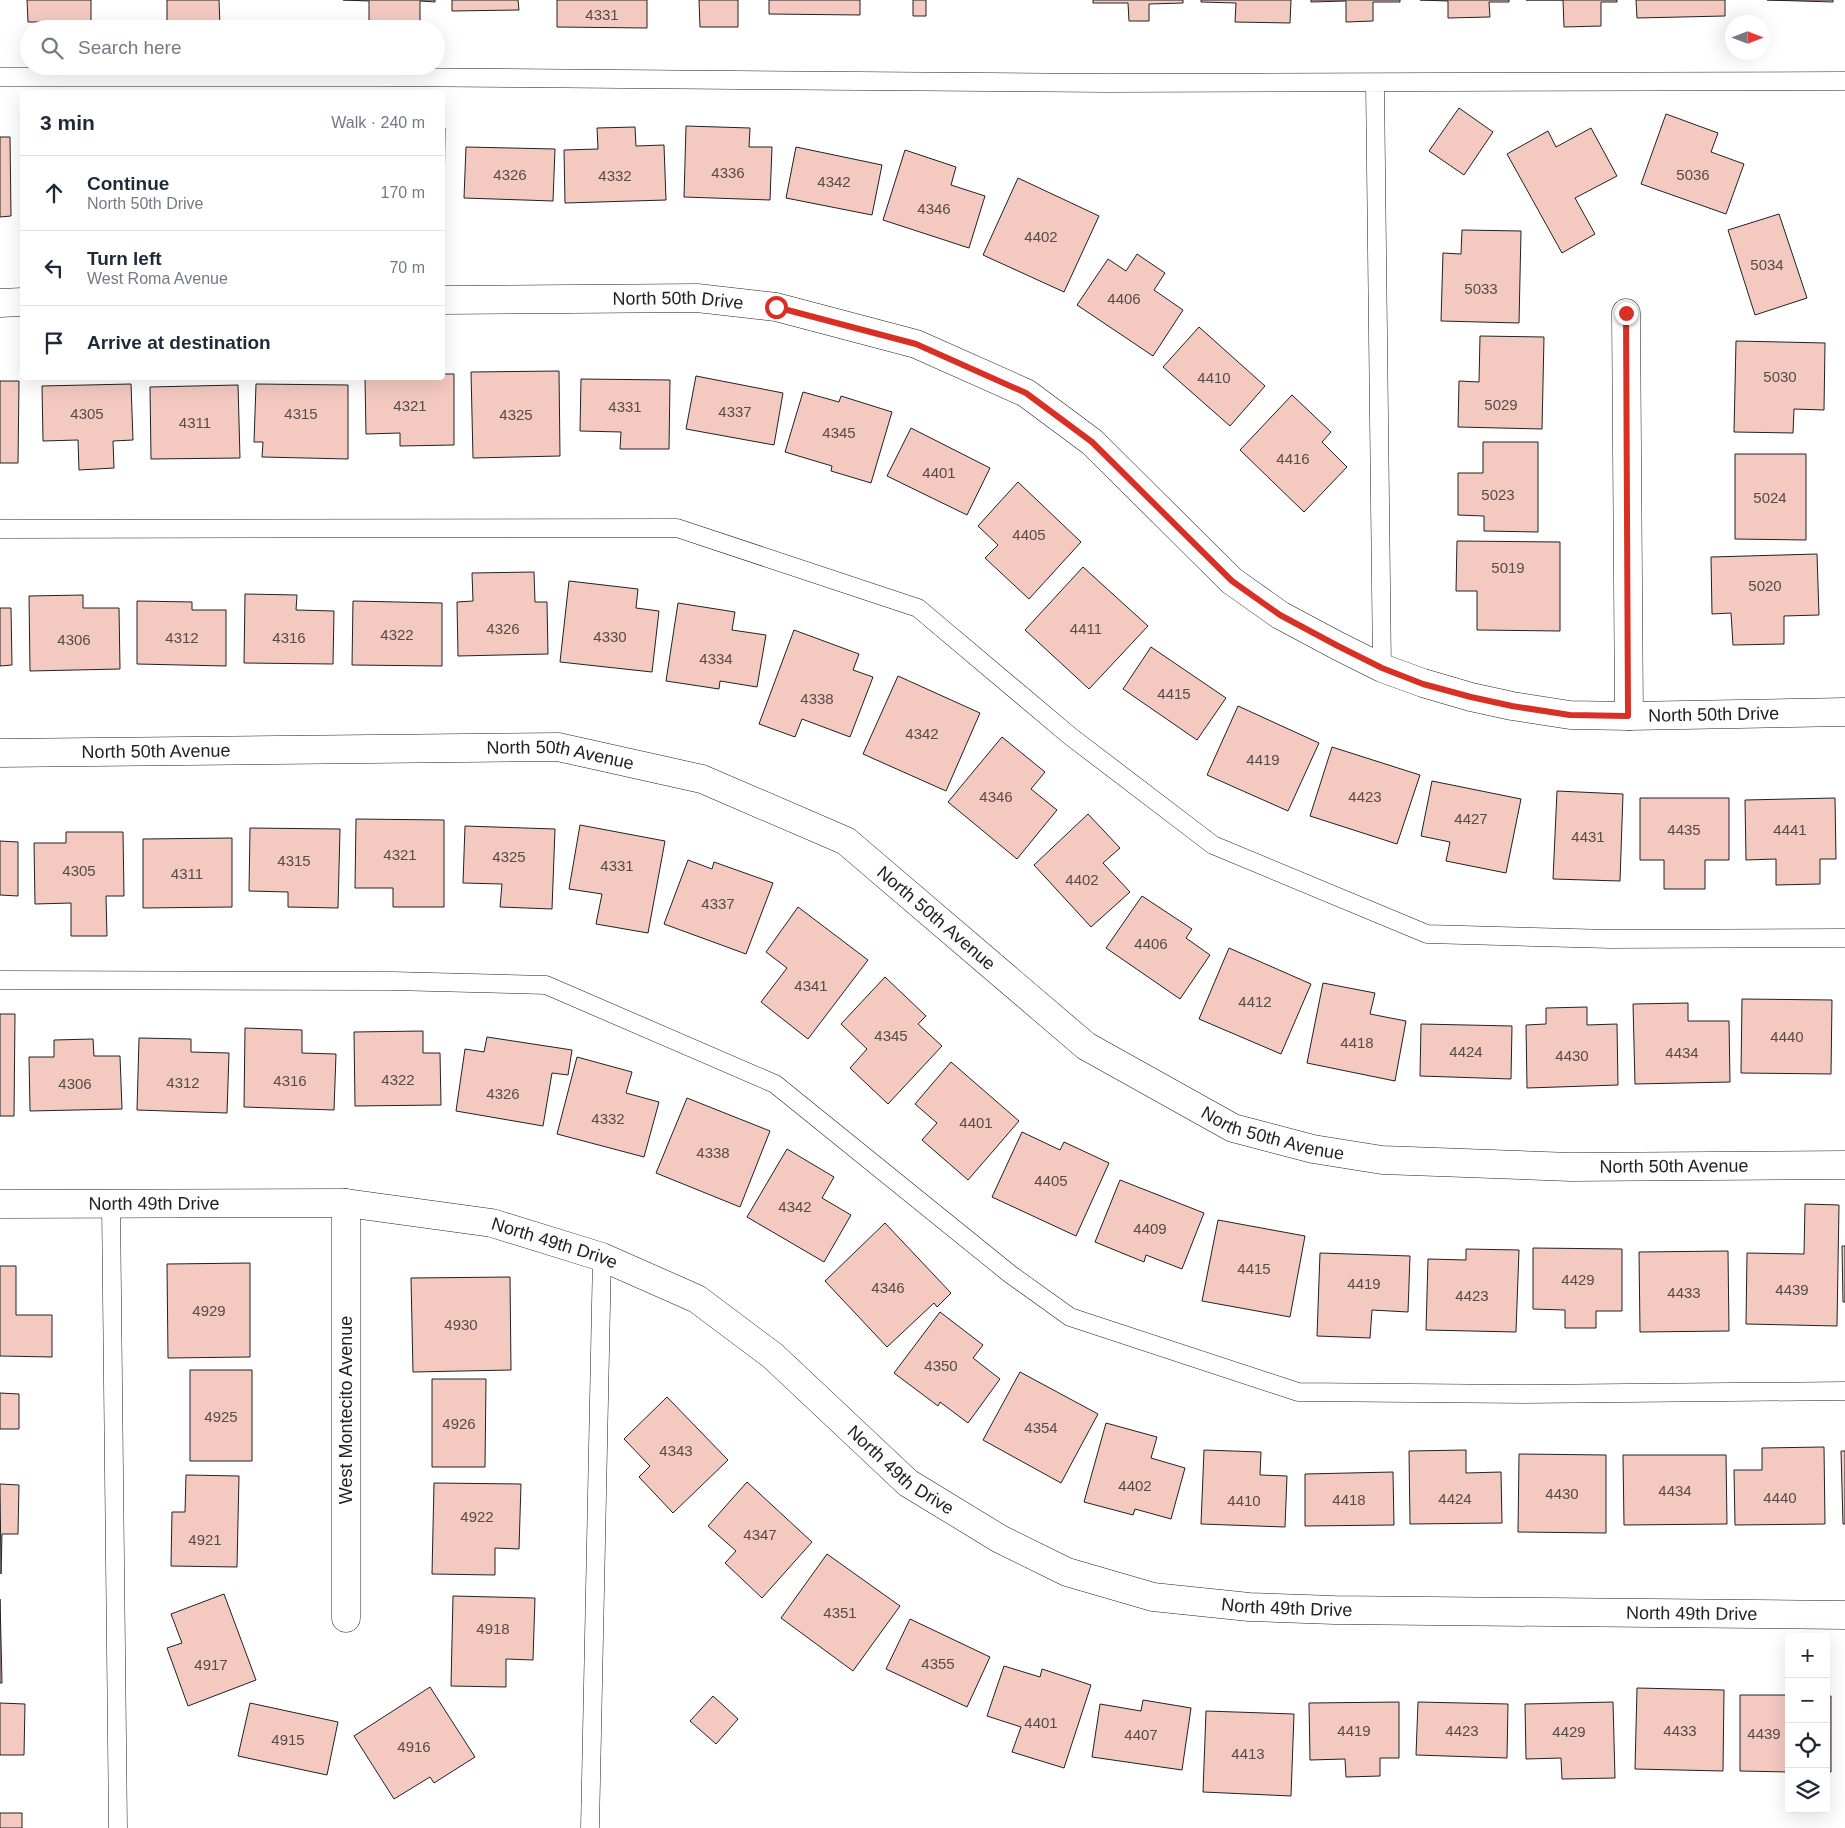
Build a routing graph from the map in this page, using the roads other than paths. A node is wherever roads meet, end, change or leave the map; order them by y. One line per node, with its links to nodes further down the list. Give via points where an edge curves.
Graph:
1 (0, 77): 3 (lane)
2 (1845, 81): 3 (lane)
3 (1375, 83): 9 (lane)
4 (445, 300): 9 (street, North 50th Drive, via 697,298 776,307 916,344 1026,393 1092,442 1232,581 1280,615)
5 (0, 302): 6 (street)
6 (20, 302)
7 (1626, 313): 11 (street)
8 (0, 529): 13 (lane, via 677,528 918,608 1070,736 1212,845 1427,934 1612,939)
9 (1382, 668): 11 (street, North 50th Drive, via 1423,684 1512,706 1570,715)
10 (1845, 712): 11 (street, North 50th Drive)
11 (1628, 716)
12 (0, 753): 15 (street, North 50th Avenue, via 558,747 702,779 846,841 1086,1046 1233,1128 1313,1149 1382,1160 1571,1167)
13 (1845, 938)
14 (0, 980): 20 (lane, via 546,985 775,1084 1010,1274 1070,1316 1298,1392)
15 (1845, 1165)
16 (346, 1203): 18 (street, North 49th Drive); 19 (street, North 49th Drive, via 492,1223); 22 (street, West Montecito Avenue)
17 (0, 1204): 18 (street, North 49th Drive)
18 (111, 1205): 23 (lane)
19 (602, 1257): 21 (street, North 49th Drive, via 697,1299 772,1356 908,1483 1000,1539 1067,1572 1152,1597 1249,1607 1334,1610); 24 (lane)
20 (1845, 1391)
21 (1845, 1615)
22 (346, 1618)
23 (118, 1828)
24 (590, 1828)

